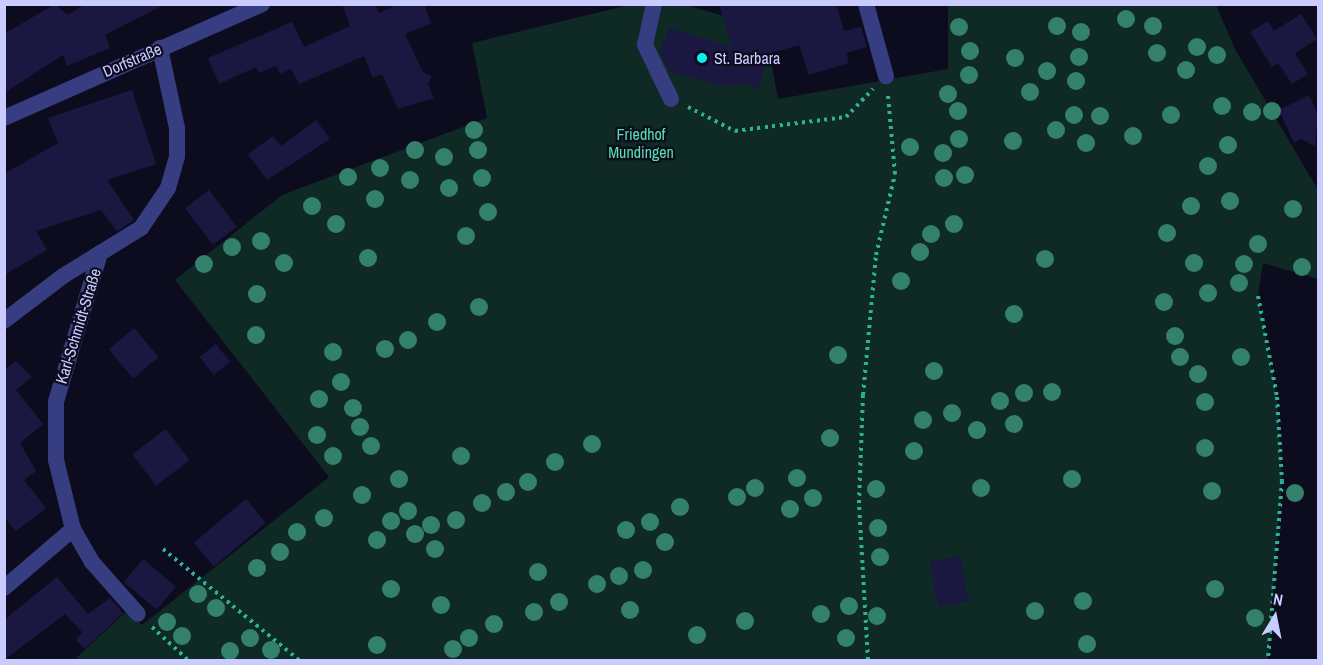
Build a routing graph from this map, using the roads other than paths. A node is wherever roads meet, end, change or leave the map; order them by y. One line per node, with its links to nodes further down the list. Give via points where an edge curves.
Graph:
1 (262, 4): 4 (street, Dorfstraße)
2 (654, 4): 6 (street, via 645,45)
3 (866, 4): 5 (street)
4 (160, 48): 7 (street, Dorfstraße); 8 (street, Karl-Schmidt-Straße, via 177,156 168,188 141,228)
5 (886, 76)
6 (671, 99)
7 (4, 118)
8 (100, 253): 9 (street); 10 (street, Karl-Schmidt-Straße, via 56,402 56,460)
9 (4, 321)
10 (73, 529): 11 (street); 12 (street, Karl-Schmidt-Straße, via 92,562)
11 (4, 588)
12 (138, 614)

